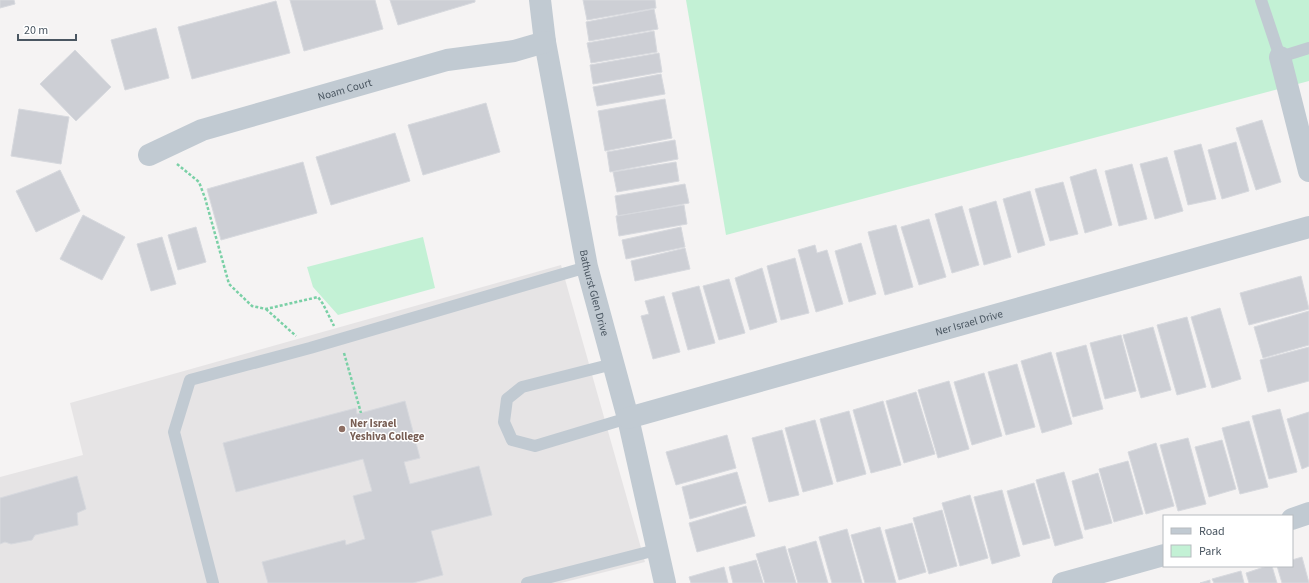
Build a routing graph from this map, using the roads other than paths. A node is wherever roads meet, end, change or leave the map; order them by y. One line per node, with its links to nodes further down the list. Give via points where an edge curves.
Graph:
1 (540, 0): 3 (street, Bathurst Glen Drive)
2 (1261, 0): 5 (lane)
3 (545, 42): 6 (street, Noam Court, via 514,51 447,60 202,130); 9 (street, Bathurst Glen Drive)
4 (1309, 48): 5 (lane)
5 (1280, 57): 7 (street)
6 (154, 153)
7 (1309, 171)
8 (1309, 227): 11 (street, Ner Israel Drive)
9 (587, 267): 10 (street, Bathurst Glen Drive); 16 (lane, via 310,348 190,380 174,432)
10 (612, 364): 11 (street, Bathurst Glen Drive); 11 (lane, via 522,387 507,399 504,422 512,440 535,446)
11 (628, 418): 14 (street, Bathurst Glen Drive)
12 (1309, 513): 13 (street)
13 (1293, 519)
14 (656, 550): 17 (lane); 18 (street, Bathurst Glen Drive)
15 (1163, 555): 19 (street)
16 (213, 583)
17 (527, 583)
18 (664, 583)
19 (1063, 583)

